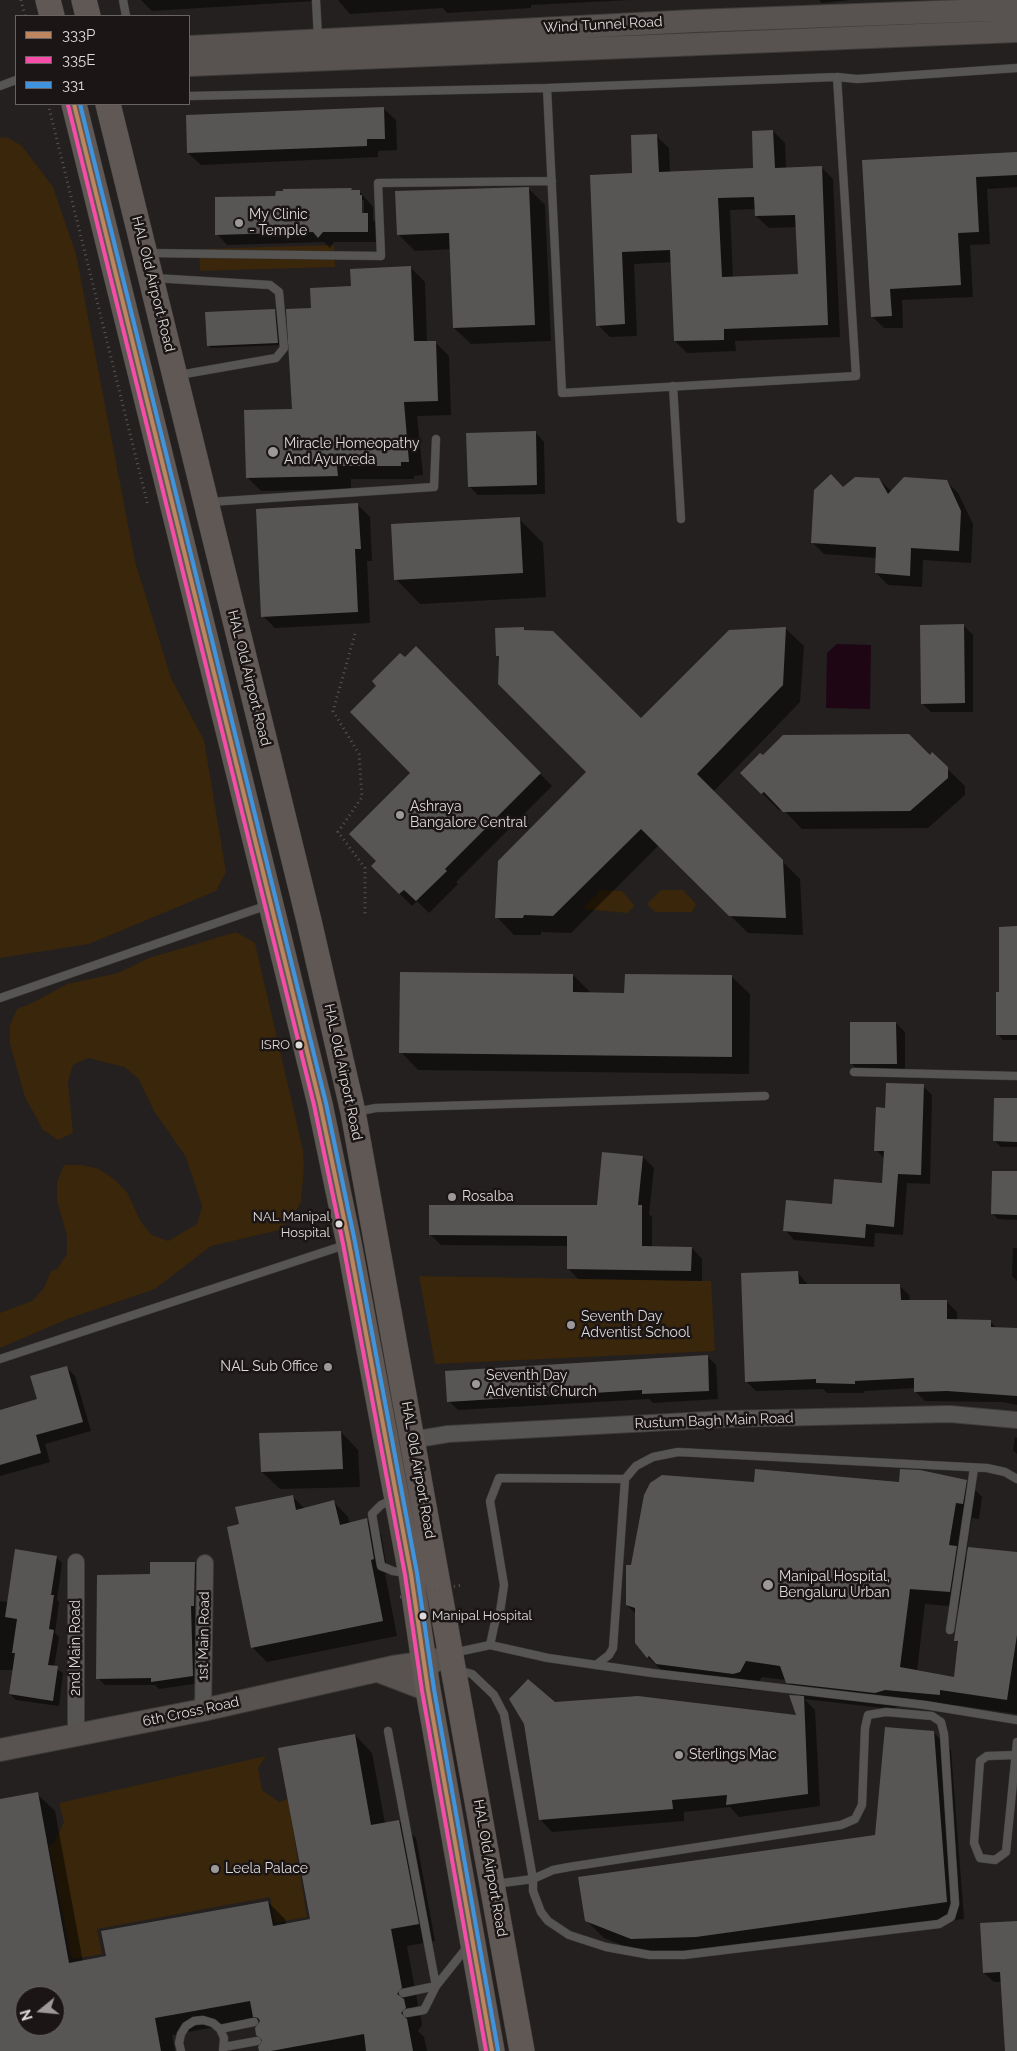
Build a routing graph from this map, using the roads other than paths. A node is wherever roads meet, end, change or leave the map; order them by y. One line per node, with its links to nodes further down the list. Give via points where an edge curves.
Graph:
1 (48, 0): 7 (main road)
2 (84, 0): 8 (main road)
3 (123, 0): 9 (lane)
4 (316, 0): 11 (lane)
5 (1008, 6): 6 (street, Wind Tunnel Road)
6 (910, 7): 11 (street, Wind Tunnel Road)
7 (52, 15)
8 (88, 15)
9 (126, 15)
10 (1017, 32): 13 (street, Wind Tunnel Road)
11 (318, 40): 12 (street, Wind Tunnel Road)
12 (190, 47)
13 (190, 66)
14 (1017, 68): 15 (lane, via 857,79)
15 (837, 77): 18 (lane); 26 (lane, via 856,376)
16 (15, 80): 17 (lane)
17 (0, 86)
18 (547, 88): 19 (lane); 22 (lane)
19 (190, 96)
20 (74, 105): 30 (main road, HAL Old Airport Road)
21 (108, 105): 23 (main road, HAL Old Airport Road)
22 (552, 181): 23 (lane, via 378,183 381,256); 26 (lane, via 562,393)
23 (146, 253): 24 (main road, HAL Old Airport Road)
24 (152, 278): 25 (main road, HAL Old Airport Road); 25 (lane, via 270,285 279,292 284,348 276,358)
25 (176, 375): 28 (main road, HAL Old Airport Road)
26 (673, 386): 29 (lane)
27 (436, 439): 28 (lane, via 434,487)
28 (206, 502): 35 (main road, HAL Old Airport Road)
29 (681, 519)
30 (270, 904): 31 (lane); 36 (main road, HAL Old Airport Road, via 320,1104)
31 (0, 998)
32 (854, 1072): 33 (lane)
33 (1017, 1076)
34 (765, 1096): 35 (lane, via 376,1108)
35 (353, 1112): 39 (main road, HAL Old Airport Road)
36 (349, 1243): 37 (lane); 48 (main road, HAL Old Airport Road, via 411,1574)
37 (0, 1359)
38 (1017, 1420): 39 (street, Rustum Bagh Main Road, via 950,1414 725,1419 448,1434)
39 (412, 1440): 47 (main road, HAL Old Airport Road)
40 (974, 1468): 41 (lane, via 678,1452 653,1457 636,1466); 42 (lane, via 1005,1472); 45 (lane)
41 (625, 1479): 46 (lane, via 498,1478 490,1501 504,1586); 49 (lane, via 612,1648 609,1655)
42 (1017, 1479)
43 (76, 1562): 55 (street, 2nd Main Road)
44 (206, 1563): 52 (street, 1st Main Road)
45 (950, 1630)
46 (490, 1644): 47 (lane); 49 (lane)
47 (452, 1661): 48 (street, 6th Cross Road); 59 (lane, via 494,1695 504,1714); 60 (main road, HAL Old Airport Road)
48 (424, 1663): 50 (street, 6th Cross Road); 51 (main road, HAL Old Airport Road)
49 (596, 1665): 53 (lane, via 916,1704)
50 (381, 1672): 51 (street); 52 (street, 6th Cross Road)
51 (428, 1690): 61 (main road, HAL Old Airport Road)
52 (202, 1710): 55 (street, 6th Cross Road)
53 (1017, 1720)
54 (388, 1730): 62 (lane)
55 (76, 1735): 57 (street, 6th Cross Road)
56 (1017, 1742): 58 (lane)
57 (0, 1750)
58 (1016, 1755): 58 (lane, via 1006,1852 995,1860 980,1858 974,1843 980,1762 986,1756)
59 (533, 1879): 59 (lane, via 569,1866 841,1825 855,1819 862,1805 868,1715 886,1712 932,1716 941,1722 955,1904 951,1917 939,1924 684,1955 650,1955 606,1947 558,1929 541,1912 533,1891); 60 (lane)
60 (494, 1884): 71 (main road, HAL Old Airport Road)
61 (473, 1940): 62 (lane); 70 (main road, HAL Old Airport Road)
62 (436, 1986): 63 (lane); 64 (lane, via 424,2010)
63 (403, 1993)
64 (407, 2013)
65 (254, 2022): 66 (lane)
66 (220, 2029): 68 (lane); 69 (lane, via 213,2023 194,2021 181,2034)
67 (257, 2041): 68 (lane)
68 (224, 2049)
69 (181, 2051)
70 (492, 2051)
71 (522, 2051)

